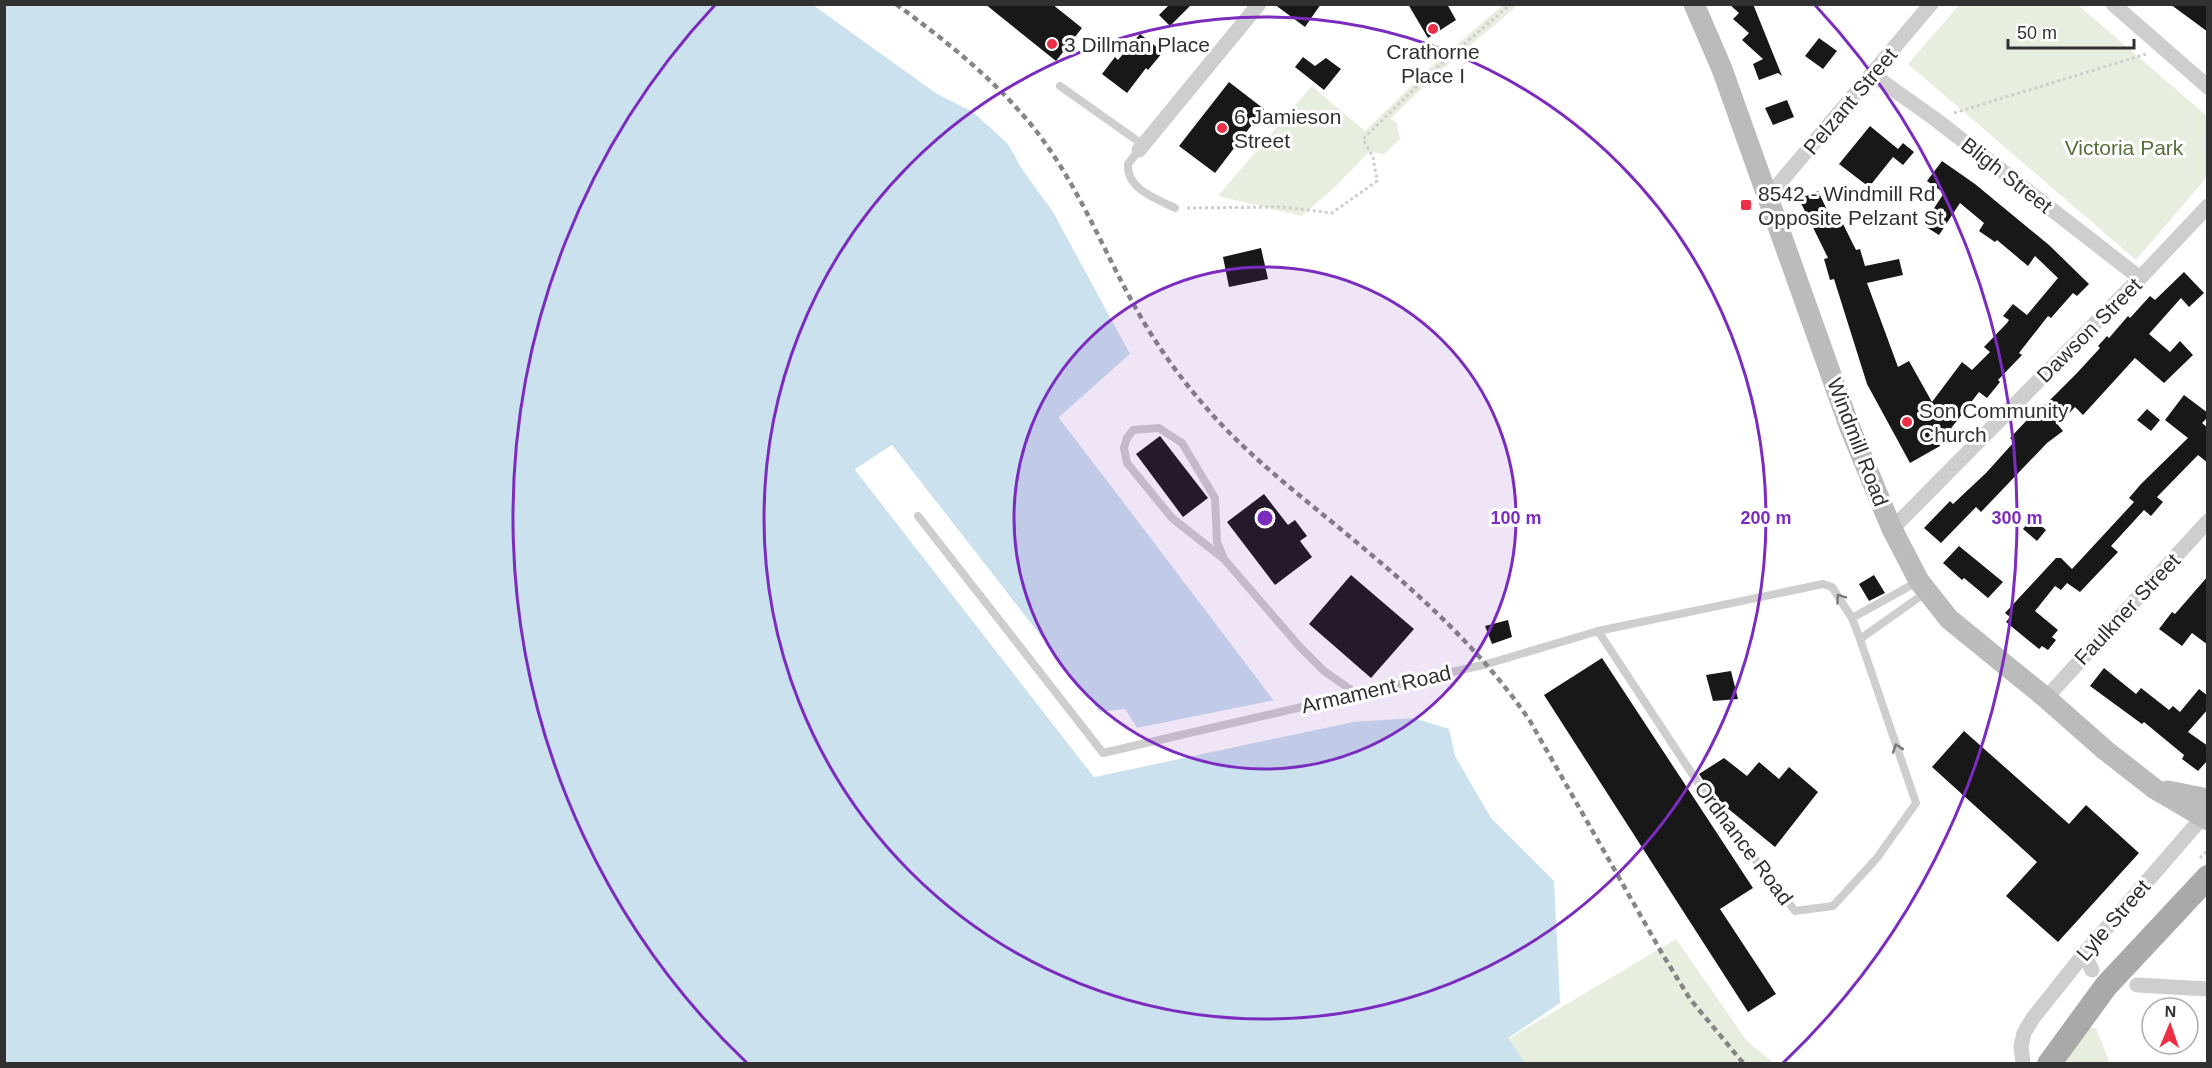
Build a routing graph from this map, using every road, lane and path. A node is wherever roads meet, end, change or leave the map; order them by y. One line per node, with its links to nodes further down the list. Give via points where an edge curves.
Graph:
1 (1259, 4): 11 (street)
2 (1511, 4): 14 (path, via 1434,69 1363,139 1377,182 1332,213 1282,207)
3 (1931, 4): 7 (street, Pelzant Street)
4 (2113, 4): 6 (street)
5 (1695, 5): 12 (main road, Windmill Road)
6 (2163, 48): 9 (street); 10 (path)
7 (1873, 75): 10 (street, Bligh Street); 12 (street, Pelzant Street)
8 (1060, 86): 11 (lane)
9 (2208, 87)
10 (1935, 119): 15 (street, Bligh Street)
11 (1141, 147): 14 (lane, via 1128,164 1128,175 1141,190)
12 (1767, 198): 18 (main road, Windmill Road, via 1850,429)
13 (2208, 206): 15 (street, Dawson Street)
14 (1175, 208)
15 (2140, 278): 18 (street, Dawson Street)
16 (918, 516): 24 (lane, Armament Road, via 1103,753)
17 (2208, 522): 25 (street, Faulkner Street)
18 (1892, 530): 20 (main road, Windmill Road)
19 (1224, 558): 19 (lane, via 1172,518 1127,463 1124,448 1133,430 1159,428 1182,443 1215,498 1217,542); 24 (lane, via 1300,647 1324,671)
20 (1923, 586): 21 (lane); 23 (lane); 25 (main road, Windmill Road, via 1950,619)
21 (1852, 618): 22 (lane, Armament Road, one-way to 22, via 1832,587 1823,584); 23 (lane, Armament Road)
22 (1598, 631): 23 (lane, Ordnance Road, one-way to 23, via 1710,801 1795,911 1833,906 1877,858 1916,803); 24 (lane, Armament Road, via 1487,664)
23 (1860, 639)
24 (1357, 694)
25 (2046, 698): 26 (main road, Windmill Road, via 2155,789)
26 (2206, 812): 28 (street, Lyle Street)
27 (2208, 877): 33 (main road, bridge, via 2106,986)
28 (2084, 954): 29 (street); 32 (street, Lyle Street, via 2024,1033 2020,1046)
29 (2092, 970)
30 (2137, 985): 31 (street)
31 (2208, 990)
32 (2024, 1063)
33 (2049, 1064)

